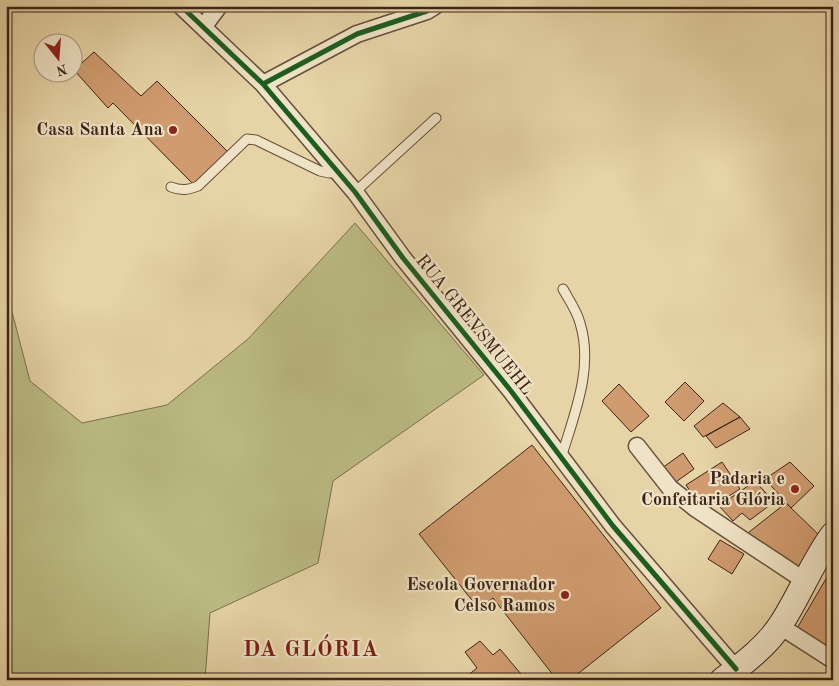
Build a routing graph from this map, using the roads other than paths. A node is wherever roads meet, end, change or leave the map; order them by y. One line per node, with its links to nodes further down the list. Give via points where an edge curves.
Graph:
1 (181, 6): 4 (street, RUA GREVSMUEHL)
2 (219, 6): 4 (street)
3 (435, 6): 5 (street, via 357,34)
4 (204, 26): 5 (street, RUA GREVSMUEHL)
5 (263, 84): 7 (street, RUA GREVSMUEHL)
6 (436, 118): 9 (lane)
7 (339, 172): 8 (lane, via 320,171 256,140 247,139 198,186 189,190); 9 (street, RUA GREVSMUEHL)
8 (171, 187)
9 (355, 192): 12 (street, RUA GREVSMUEHL)
10 (563, 289): 12 (lane, via 580,324 585,371)
11 (637, 446): 14 (street, via 670,488)
12 (561, 458): 17 (street, RUA GREVSMUEHL)
13 (829, 547): 14 (street)
14 (805, 581): 15 (street)
15 (780, 626): 16 (street); 17 (street)
16 (833, 660)
17 (729, 674)

